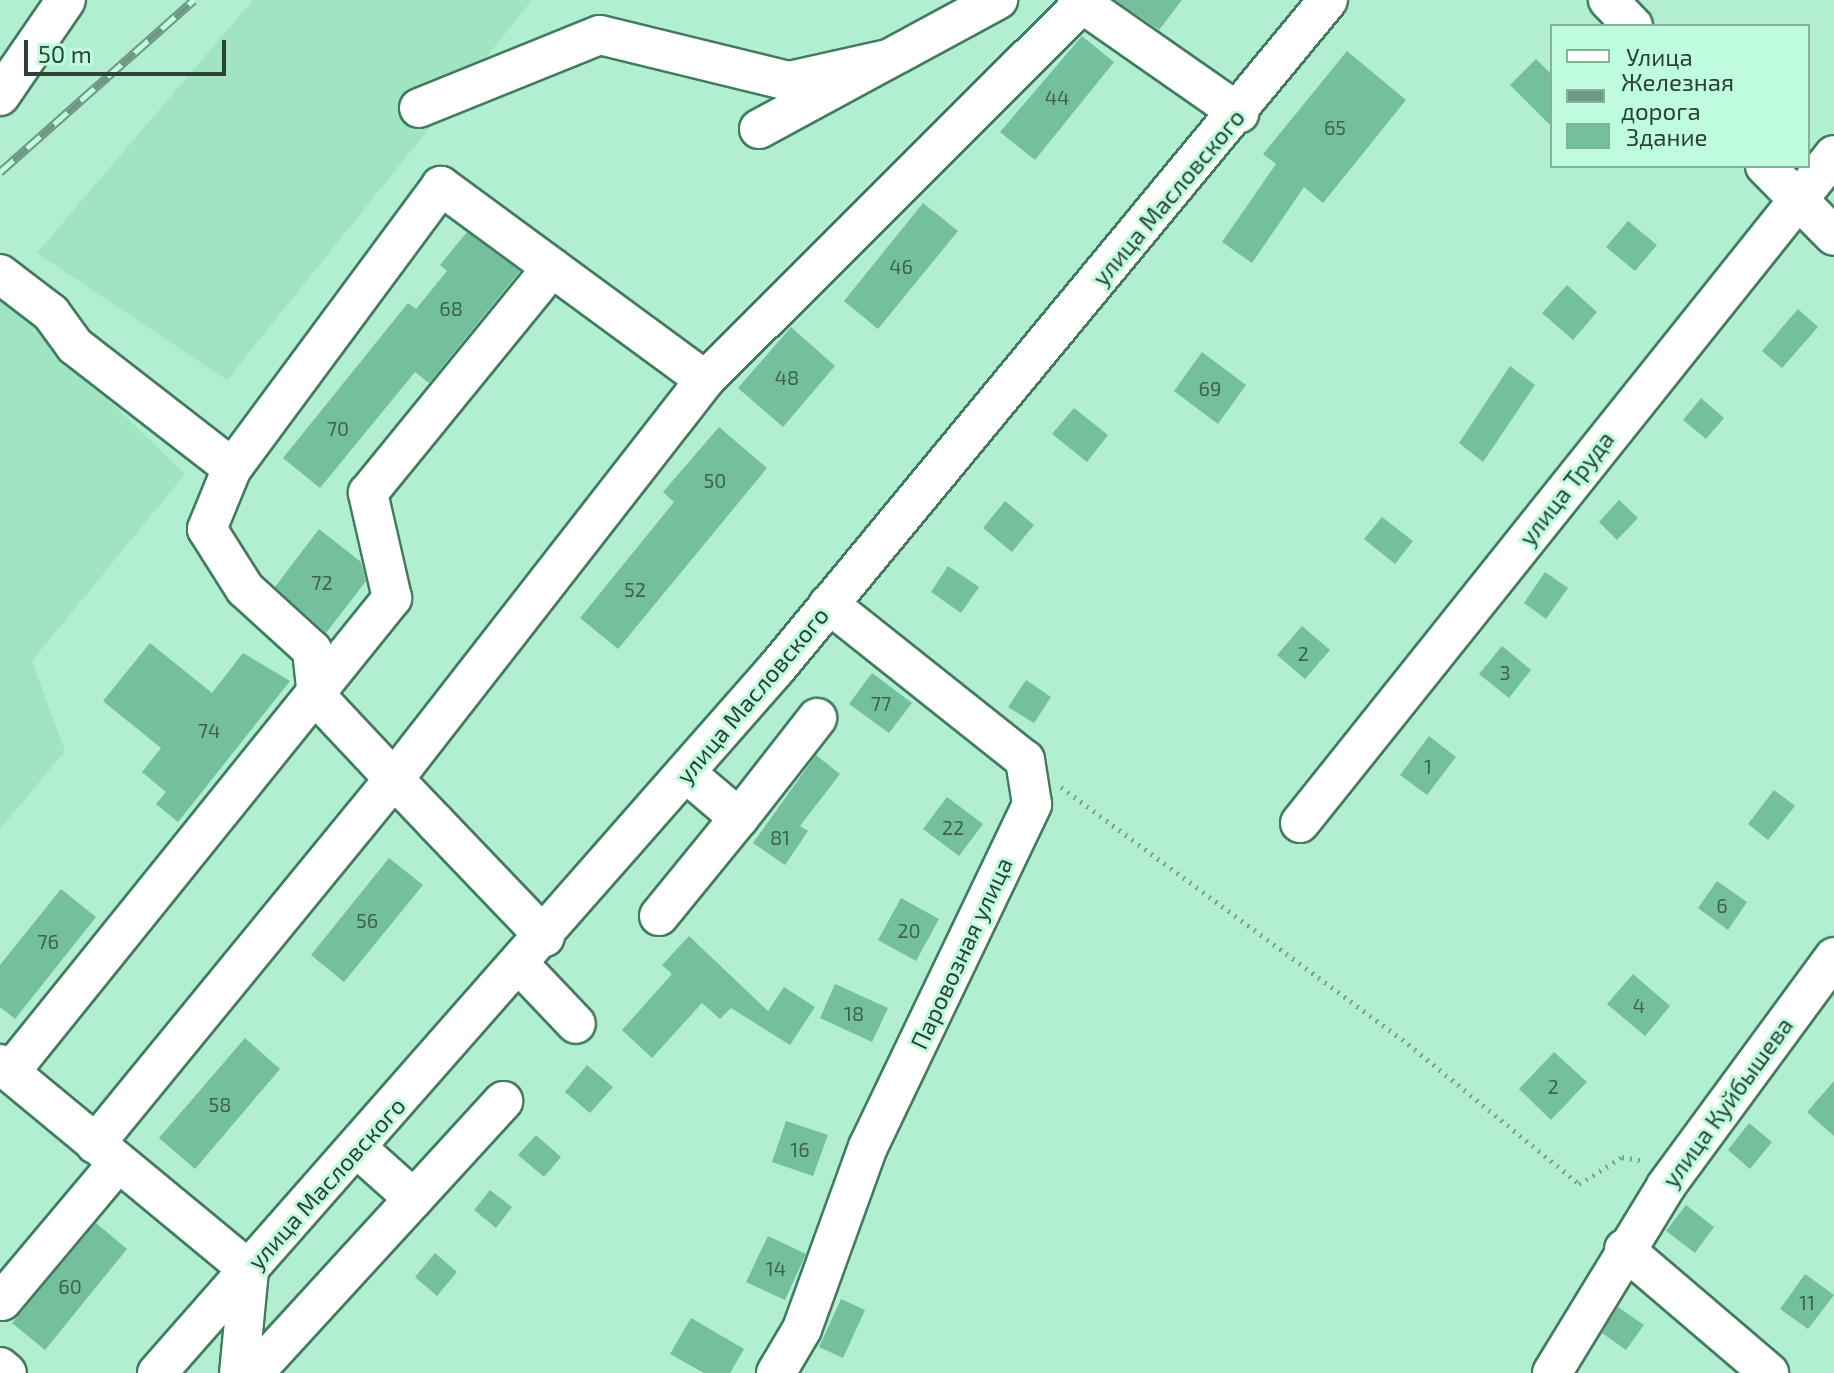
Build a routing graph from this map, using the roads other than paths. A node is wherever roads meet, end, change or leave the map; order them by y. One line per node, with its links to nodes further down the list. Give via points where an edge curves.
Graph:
1 (66, 0): 8 (street)
2 (998, 0): 7 (street)
3 (1328, 0): 10 (street, улица Масловского)
4 (1608, 0): 6 (street)
5 (1080, 2): 10 (street); 18 (street)
6 (1631, 24)
7 (888, 59): 9 (street, via 789,81 600,35); 11 (street)
8 (0, 96)
9 (419, 108)
10 (1239, 113): 20 (street, улица Масловского)
11 (759, 129)
12 (1832, 160): 14 (street, улица Труда)
13 (1767, 168): 14 (street)
14 (1795, 198): 15 (street); 26 (street, улица Труда)
15 (1834, 236)
16 (552, 267): 18 (street); 19 (street, via 441,186); 21 (street, via 368,493 392,598)
17 (0, 274): 19 (street, via 51,313 75,346)
18 (705, 380): 24 (street)
19 (232, 468): 21 (street, via 207,529 245,589 312,650)
20 (829, 604): 23 (street, улица Масловского); 45 (street, Паровозная улица, via 1025,760 1032,804 868,1147 802,1329)
21 (317, 697): 24 (street); 32 (street)
22 (817, 718): 25 (street)
23 (686, 773): 25 (street); 28 (street, улица Масловского)
24 (394, 779): 28 (street); 35 (street)
25 (739, 818): 27 (street)
26 (1300, 823)
27 (659, 916)
28 (545, 937): 30 (street, улица Масловского)
29 (1834, 957): 37 (street, улица Куйбышева)
30 (520, 965): 31 (street); 34 (street, улица Масловского)
31 (576, 1024)
32 (5, 1068): 35 (street)
33 (503, 1101): 36 (street)
34 (357, 1148): 36 (street); 38 (street, улица Масловского)
35 (107, 1154): 38 (street); 39 (street)
36 (414, 1199): 44 (street)
37 (1624, 1249): 46 (street, улица Куйбышева); 47 (street)
38 (249, 1270): 42 (street, улица Масловского); 43 (street)
39 (2, 1301)
40 (0, 1367): 41 (street)
41 (7, 1373)
42 (157, 1373)
43 (239, 1373)
44 (254, 1373)
45 (776, 1373)
46 (1552, 1373)
47 (1769, 1373)

